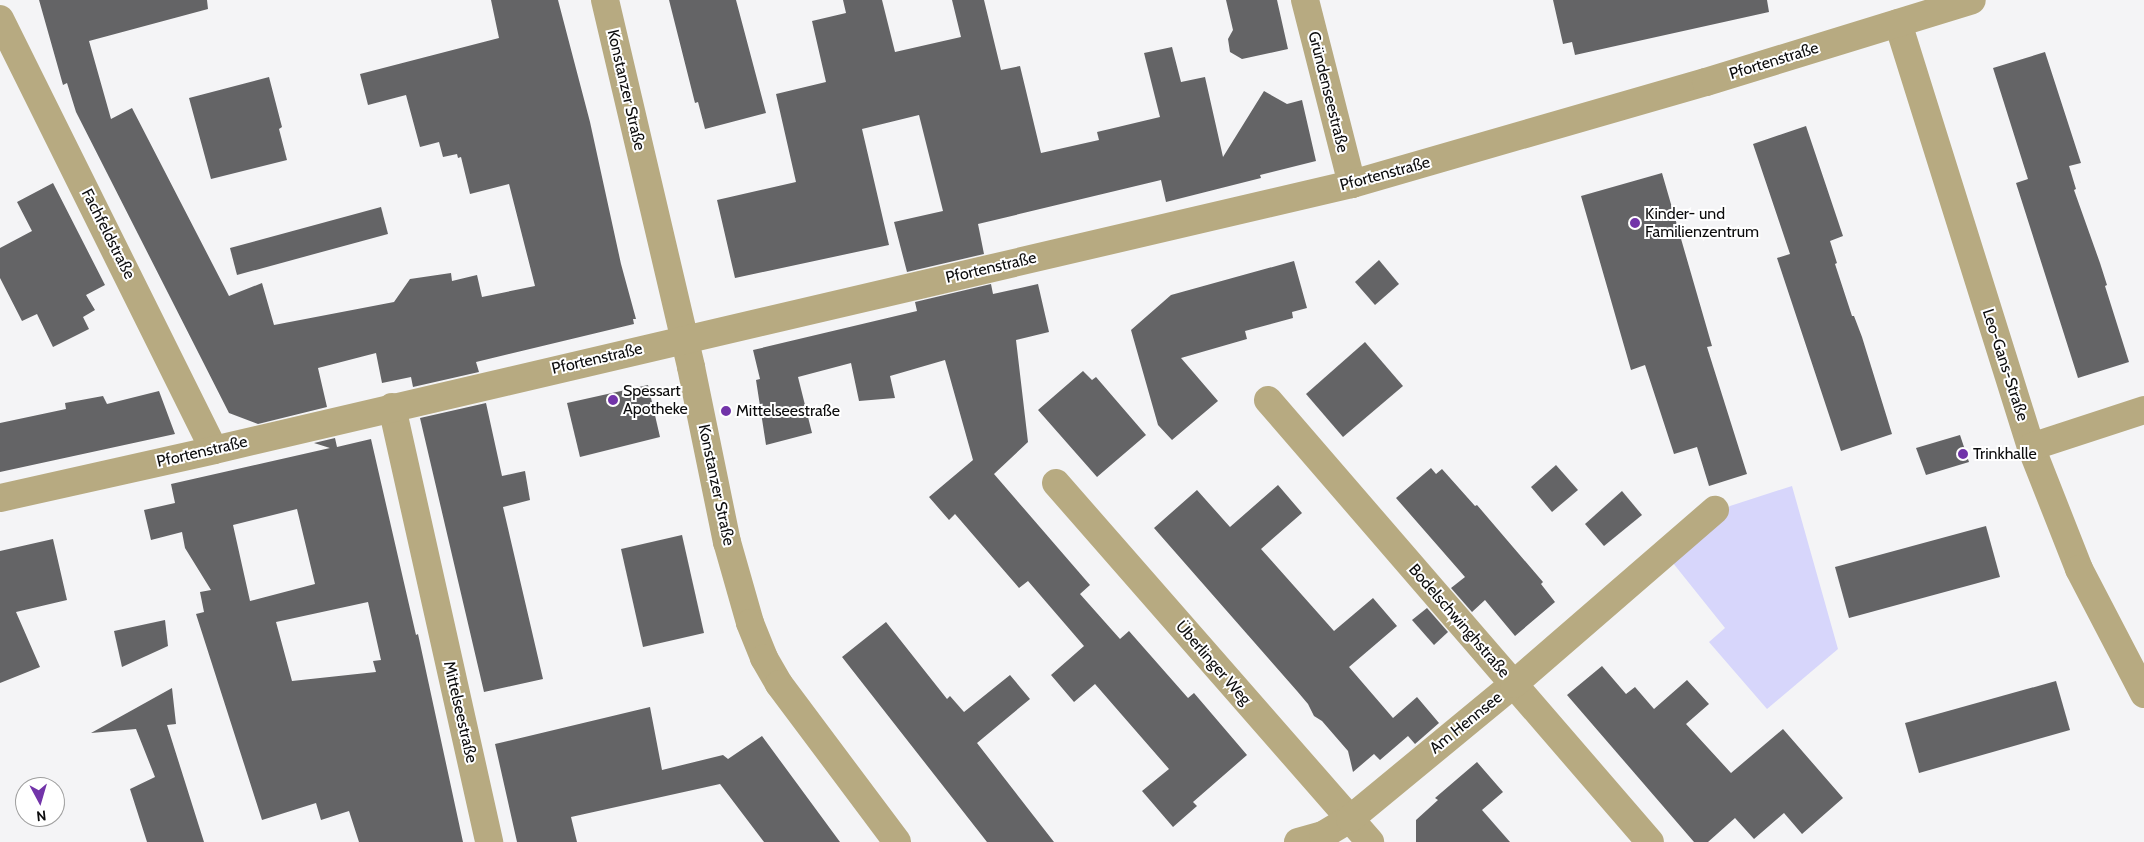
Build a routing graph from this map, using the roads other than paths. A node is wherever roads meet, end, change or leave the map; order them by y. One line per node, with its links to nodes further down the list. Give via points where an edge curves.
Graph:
1 (605, 0): 7 (street, Konstanzer Straße)
2 (1305, 0): 6 (street, Gründenseestraße)
3 (1972, 0): 5 (street, Pfortenstraße)
4 (0, 19): 12 (street, Fachfeldstraße)
5 (1898, 23): 6 (street, Pfortenstraße); 11 (street, Leo-Gans-Straße)
6 (1352, 184): 7 (street, Pfortenstraße)
7 (684, 339): 9 (street, Pfortenstraße); 20 (street, Konstanzer Straße, via 731,558 764,658 779,684)
8 (1268, 400): 16 (street, Bodelschwinghstraße)
9 (392, 407): 12 (street, Pfortenstraße); 19 (street, Mittelseestraße)
10 (2144, 410): 11 (street)
11 (2031, 447): 17 (street, Leo-Gans-Straße, via 2079,569)
12 (214, 450): 14 (street, Pfortenstraße)
13 (1056, 483): 18 (street, Überlinger Weg)
14 (0, 498)
15 (1715, 510): 16 (street, Am Hennsee)
16 (1514, 684): 18 (street, Am Hennsee); 23 (street, Bodelschwinghstraße)
17 (2144, 694)
18 (1350, 819): 21 (street, Am Hennsee, via 1323,835); 22 (street, Überlinger Weg)
19 (489, 842)
20 (896, 842)
21 (1298, 842)
22 (1370, 842)
23 (1650, 842)

